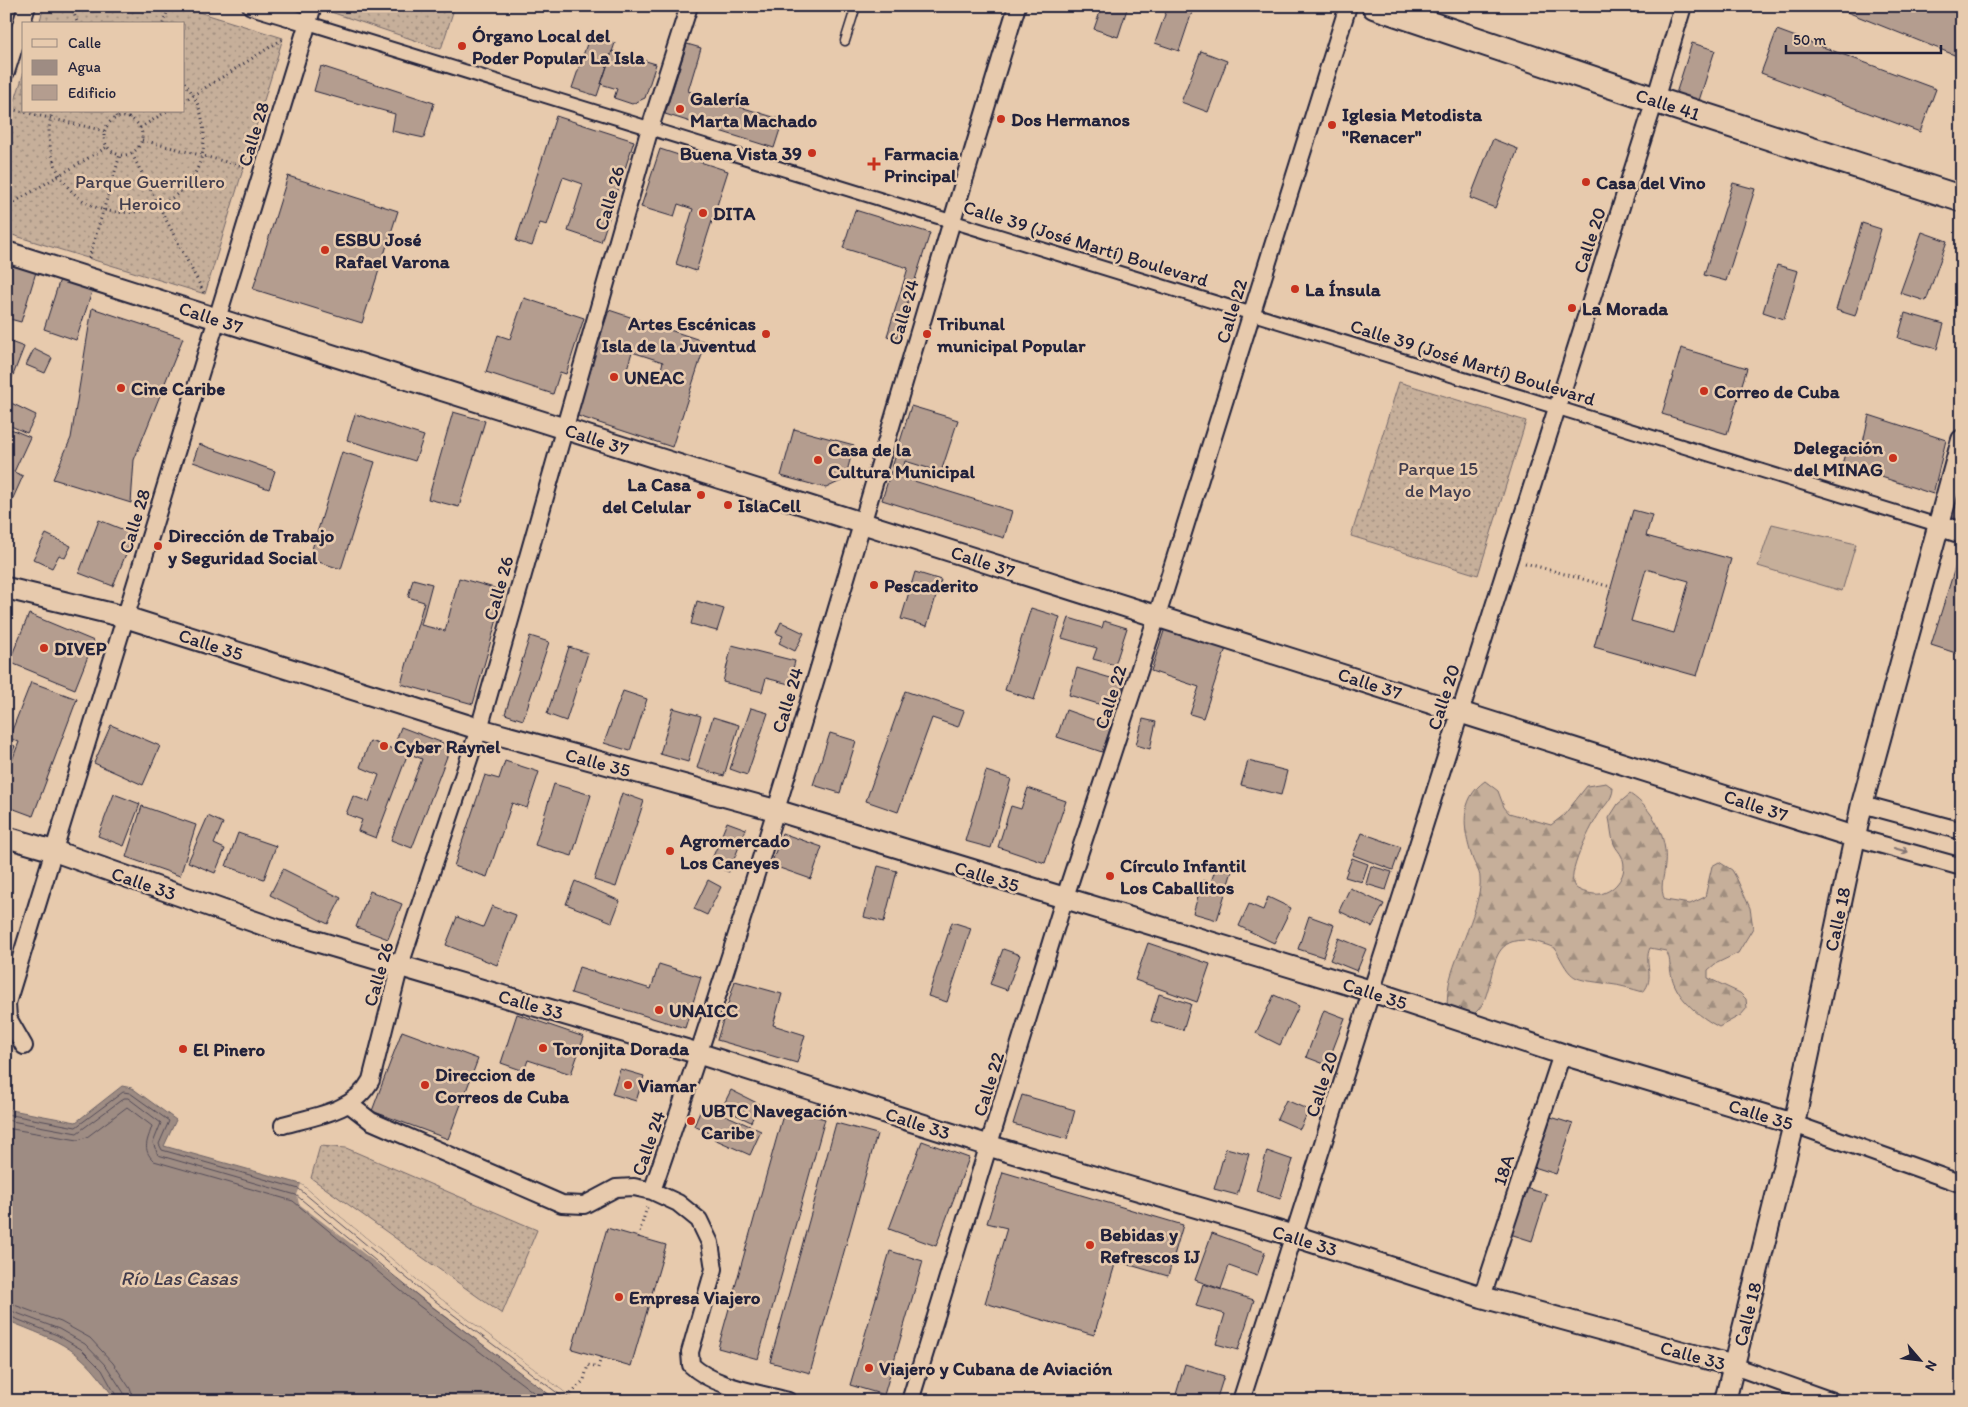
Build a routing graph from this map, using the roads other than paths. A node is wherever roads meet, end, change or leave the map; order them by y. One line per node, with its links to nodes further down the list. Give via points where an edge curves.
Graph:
1 (27, 6): 12 (street)
2 (252, 6): 10 (street)
3 (313, 6): 10 (street, Calle 28)
4 (689, 6): 14 (street, Calle 26)
5 (856, 6): 11 (lane)
6 (1017, 6): 16 (street, Calle 24)
7 (1348, 6): 18 (street, Calle 22)
8 (1375, 6): 13 (main road, Calle 41)
9 (1683, 6): 13 (street, Calle 20)
10 (308, 23): 14 (street, Calle 39 (José Martí) Boulevard); 19 (street, Calle 28)
11 (845, 41)
12 (6, 72)
13 (1655, 100): 15 (main road, Calle 41); 20 (street, Calle 20)
14 (650, 128): 16 (street, Calle 39 (José Martí) Boulevard); 21 (street, Calle 26)
15 (1962, 199)
16 (951, 221): 18 (street, Calle 39 (José Martí) Boulevard); 23 (street, Calle 24)
17 (6, 252): 19 (street, Calle 37)
18 (1251, 313): 20 (street, Calle 39 (José Martí) Boulevard); 27 (street, Calle 22)
19 (217, 318): 21 (street, Calle 37); 28 (street, Calle 28)
20 (1556, 407): 24 (street, Calle 39 (José Martí) Boulevard); 29 (street, Calle 20)
21 (564, 428): 23 (street, Calle 37); 30 (street, Calle 26)
22 (1962, 440): 24 (street, Calle 18)
23 (862, 523): 27 (street, Calle 37); 32 (street, Calle 24)
24 (1938, 525): 25 (street); 31 (street, Calle 18)
25 (1962, 532)
26 (6, 588): 28 (street, Calle 35)
27 (1157, 616): 29 (street, Calle 37); 38 (street, Calle 22)
28 (125, 617): 30 (street, Calle 35); 36 (street, Calle 28)
29 (1460, 712): 35 (street, Calle 37); 40 (street, Calle 20)
30 (479, 729): 32 (street, Calle 35); 39 (street, Calle 26)
31 (1862, 804): 33 (street); 35 (street, Calle 18)
32 (775, 810): 38 (street, Calle 35); 42 (street, Calle 24)
33 (1962, 831)
34 (6, 837): 36 (street, Calle 33)
35 (1854, 837): 37 (street, Calle 37, one-way to 37); 45 (street, Calle 18)
36 (54, 851): 39 (street, Calle 33, via 278,930); 41 (street, Calle 28, via 7,1003 8,1018)
37 (1962, 867)
38 (1064, 900): 40 (street, Calle 35); 47 (street, Calle 22)
39 (400, 965): 42 (street, Calle 33); 44 (street, Calle 26, via 371,1080 365,1091)
40 (1371, 991): 43 (street, Calle 35); 50 (street, Calle 20)
41 (24, 1046)
42 (700, 1054): 47 (street, Calle 33); 49 (street, Calle 24)
43 (1562, 1054): 45 (street, Calle 35); 51 (street, 18A)
44 (349, 1104): 46 (street, Calle 26); 49 (street, via 371,1121 562,1204 584,1205 616,1188)
45 (1794, 1124): 48 (street, Calle 35); 52 (street, Calle 18)
46 (283, 1125)
47 (990, 1146): 50 (street, Calle 33); 54 (street, Calle 22)
48 (1962, 1184)
49 (652, 1191): 53 (street, Calle 24, via 678,1204 699,1220 710,1243 714,1269 690,1352 691,1365 716,1381)
50 (1294, 1236): 51 (street, Calle 33); 55 (street, Calle 20)
51 (1482, 1298): 52 (street, Calle 33)
52 (1734, 1366): 56 (street, Calle 18); 57 (street, Calle 33)
53 (788, 1401)
54 (910, 1401)
55 (1241, 1401)
56 (1725, 1401)
57 (1832, 1401)

